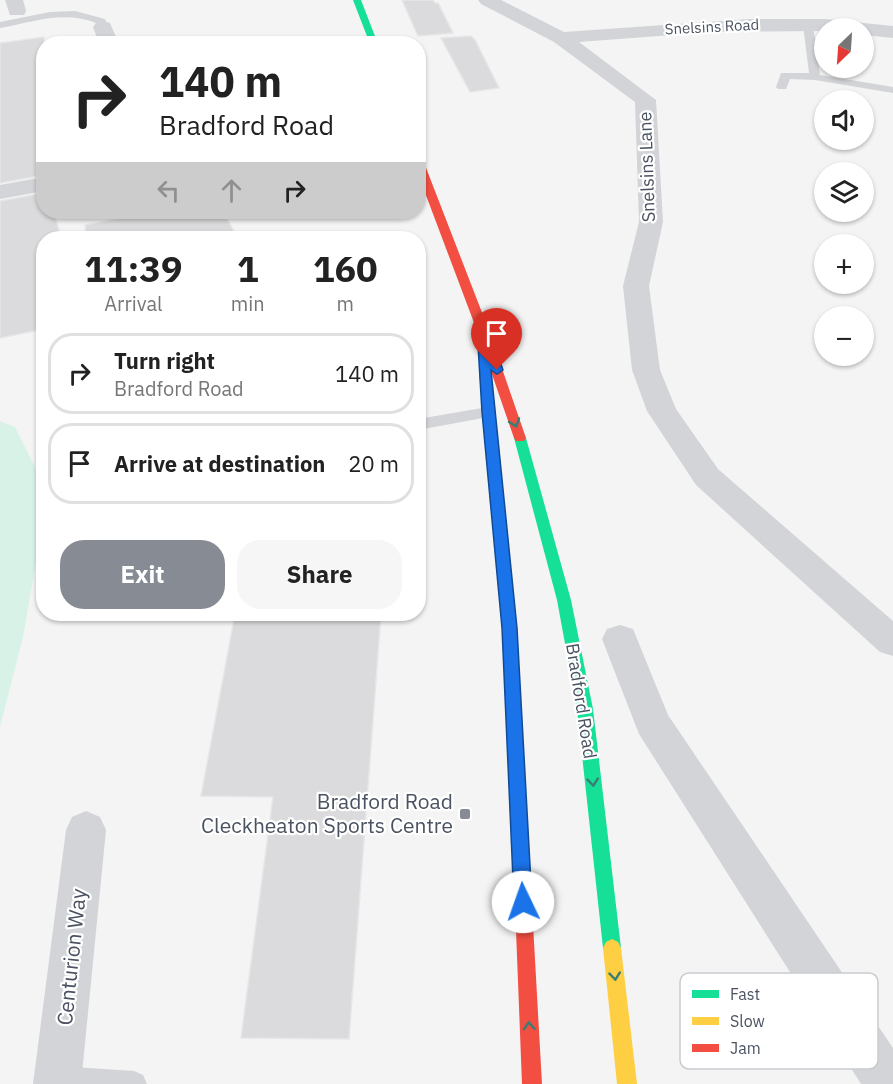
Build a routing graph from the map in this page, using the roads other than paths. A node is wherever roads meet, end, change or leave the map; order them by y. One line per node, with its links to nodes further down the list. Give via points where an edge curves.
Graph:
1 (357, 0): 9 (main road)
2 (487, 0): 10 (street, Snelsins Lane)
3 (0, 25): 8 (lane, via 70,12 101,21)
4 (808, 25): 5 (street, Snelsins Road); 10 (street, Snelsins Road, via 699,26); 11 (lane)
5 (814, 25)
6 (874, 30): 7 (street, Snelsins Road)
7 (893, 32)
8 (106, 35)
9 (371, 36)
10 (561, 38): 23 (street, Snelsins Lane, via 645,100 651,222 636,286 646,370 662,411 706,477)
11 (814, 69)
12 (814, 76): 14 (lane, via 785,75)
13 (826, 78): 15 (lane)
14 (782, 87)
15 (893, 90)
16 (426, 181): 19 (main road, Bradford Road)
17 (36, 185): 18 (street)
18 (0, 192)
19 (482, 328): 20 (main road, Bradford Road); 30 (main road, Bradford Road, one-way to 30, via 519,434 564,600 585,709)
20 (488, 412): 21 (lane); 29 (main road, Bradford Road, one-way to 20, via 510,628)
21 (426, 424)
22 (620, 639): 25 (street, via 652,723)
23 (893, 642)
24 (86, 830): 27 (street, Centurion Way)
25 (815, 973)
26 (878, 1069): 31 (street)
27 (58, 1082): 28 (lane)
28 (134, 1084)
29 (532, 1084)
30 (627, 1084)
31 (888, 1084)

